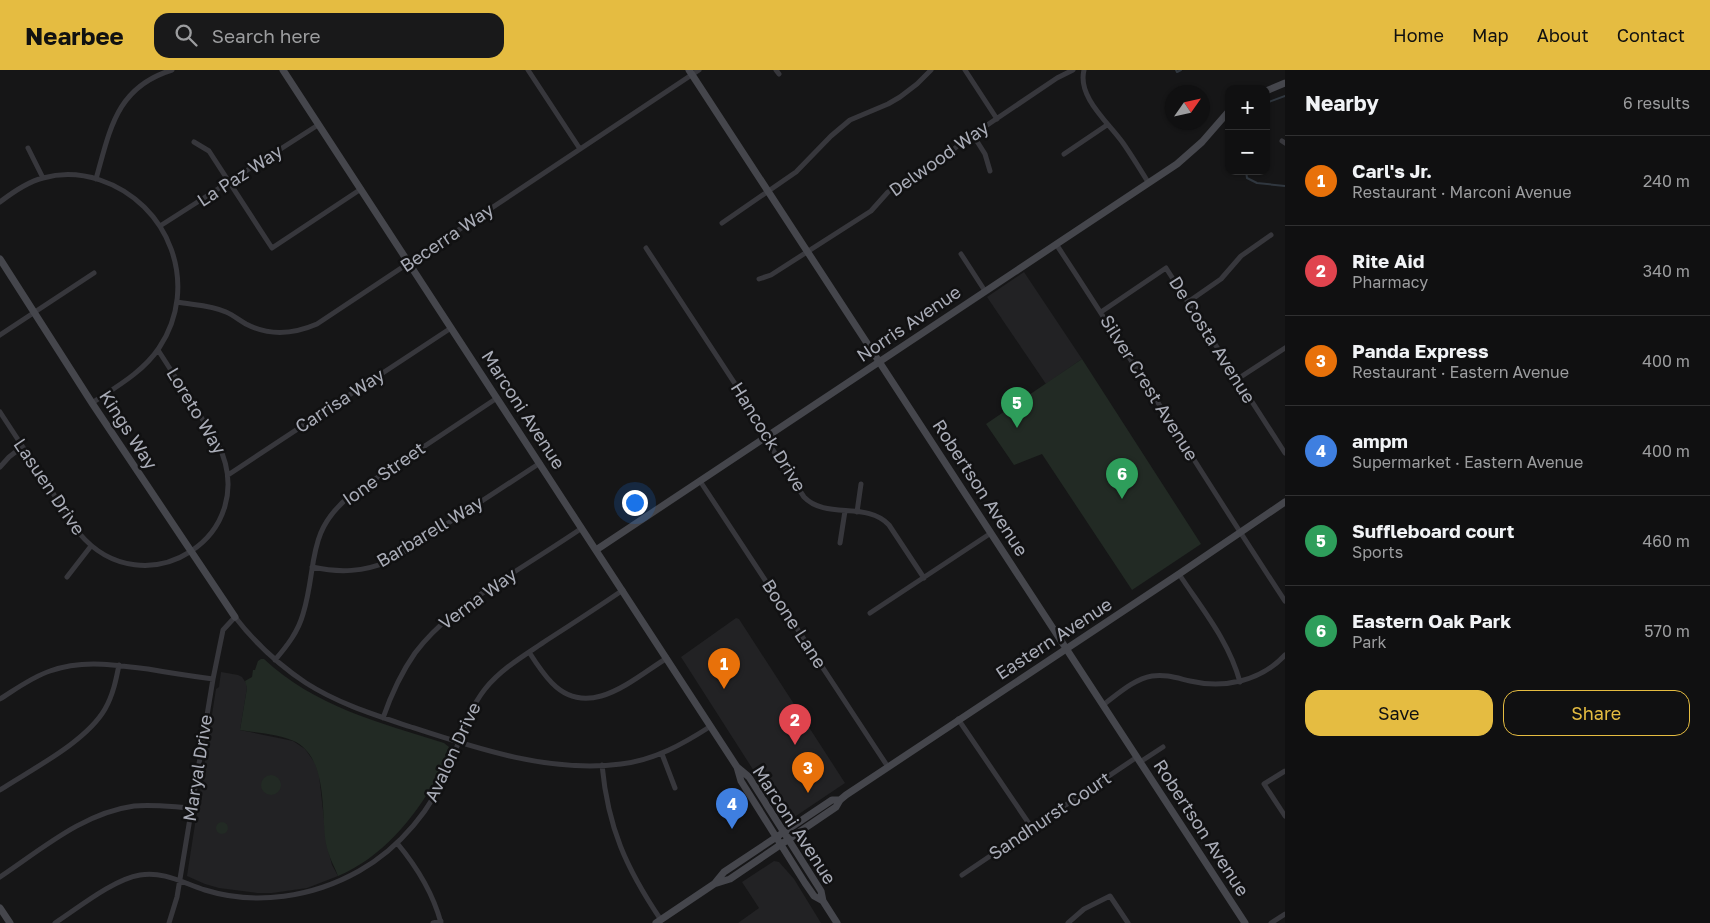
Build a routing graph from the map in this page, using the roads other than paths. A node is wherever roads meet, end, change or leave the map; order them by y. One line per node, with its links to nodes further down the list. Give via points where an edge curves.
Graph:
1 (172, 70): 23 (street, via 146,81 124,104 110,127)
2 (283, 70): 14 (street, Marconi Avenue)
3 (528, 70): 19 (street)
4 (699, 70): 9 (street, Becerra Way)
5 (931, 70): 27 (street, via 900,97 841,127 796,172)
6 (965, 70): 13 (street)
7 (1073, 70): 13 (street, Delwood Way)
8 (1083, 70): 15 (street, via 1085,90)
9 (691, 72): 19 (street, Becerra Way); 27 (street, Robertson Avenue)
10 (1285, 83): 11 (street)
11 (1270, 89)
12 (1225, 116): 24 (street, Norris Avenue, via 1202,142)
13 (997, 119): 16 (street, Delwood Way)
14 (318, 125): 25 (street, La Paz Way); 26 (street, Marconi Avenue)
15 (1107, 125): 20 (street); 24 (street, via 1122,141)
16 (972, 135): 21 (street, via 985,154); 34 (street, Delwood Way, via 888,192 871,211)
17 (194, 142): 25 (street, via 209,151)
18 (28, 148): 22 (street)
19 (580, 149): 37 (street, Becerra Way)
20 (1064, 154)
21 (990, 171)
22 (43, 178): 23 (street, via 67,175); 28 (street)
23 (96, 179): 30 (street, via 129,194)
24 (1148, 182): 32 (street, Norris Avenue)
25 (229, 183): 26 (street, via 272,248); 30 (street, La Paz Way)
26 (360, 189): 37 (street, Marconi Avenue)
27 (768, 192): 29 (street); 34 (street, Robertson Avenue)
28 (0, 202)
29 (722, 224)
30 (160, 226): 41 (street, via 176,267)
31 (1272, 235): 42 (street, via 1241,256 1221,279)
32 (1056, 244): 40 (street, Norris Avenue); 44 (street, Silver Crest Avenue)
33 (646, 248): 54 (street, Hancock Drive)
34 (807, 251): 39 (street, Delwood Way, via 771,275); 49 (street, Robertson Avenue)
35 (961, 254): 40 (street)
36 (0, 259): 43 (street, Kings Way)
37 (409, 263): 41 (street, Becerra Way, via 317,324 291,332 271,332 217,309); 45 (street, Marconi Avenue)
38 (94, 274): 43 (street)
39 (759, 279)
40 (985, 291): 49 (street, Norris Avenue)
41 (177, 302): 48 (street, via 171,326)
42 (1188, 302): 44 (street, De Costa Avenue, via 1166,268); 50 (street, De Costa Avenue)
43 (35, 312): 46 (street); 52 (street, Kings Way)
44 (1100, 312): 67 (street, Silver Crest Avenue)
45 (451, 328): 51 (street, Marconi Avenue); 59 (street, Carrisa Way)
46 (0, 335)
47 (1285, 348): 50 (street)
48 (158, 350): 52 (street, via 132,376); 59 (street, Loreto Way, via 217,442)
49 (879, 362): 54 (street, Norris Avenue); 66 (street, Robertson Avenue)
50 (1236, 380): 56 (street, De Costa Avenue)
51 (497, 398): 57 (street, Marconi Avenue); 72 (street, Ione Street, via 343,501 324,524)
52 (92, 403): 71 (street, Kings Way)
53 (0, 412): 55 (street, Lasuen Drive)
54 (767, 436): 60 (street, Norris Avenue); 63 (street, Hancock Drive, via 769,444 806,499 820,507)
55 (22, 448): 58 (street); 69 (street, Lasuen Drive)
56 (1285, 453)
57 (540, 463): 65 (street, Marconi Avenue); 72 (street, Barbarell Way, via 390,561 348,572)
58 (0, 467)
59 (228, 475): 71 (street, Loreto Way, via 227,502 219,524 210,536)
60 (700, 480): 70 (street, Norris Avenue); 98 (street, Boone Lane)
61 (860, 484): 64 (street)
62 (1285, 502): 67 (street, Eastern Avenue)
63 (845, 511): 64 (street, Hancock Drive); 68 (street)
64 (857, 512): 75 (street, Hancock Drive, via 887,522)
65 (582, 528): 70 (street, Marconi Avenue); 90 (street, Verna Way, via 471,600 437,628 403,673)
66 (991, 533): 75 (street); 80 (street, Robertson Avenue)
67 (1240, 533): 73 (street, Eastern Avenue); 77 (street, Silver Crest Avenue)
68 (840, 543)
69 (91, 546): 71 (street, Lasuen Drive, via 113,560 138,566 171,561); 74 (street)
70 (596, 550): 76 (street, Marconi Avenue)
71 (190, 551): 79 (street, Kings Way)
72 (312, 567): 84 (street, Ione Street, via 300,624)
73 (1179, 574): 80 (street, Eastern Avenue); 87 (street, via 1232,655)
74 (67, 577)
75 (924, 578): 78 (street)
76 (623, 590): 81 (street, Avalon Drive); 83 (street, Marconi Avenue)
77 (1285, 601)
78 (870, 613)
79 (235, 617): 84 (street); 86 (street, Maryal Drive, via 223,630)
80 (1067, 649): 89 (street, Robertson Avenue); 91 (street, Eastern Avenue)
81 (529, 652): 83 (street, via 558,689 570,696 588,699 613,692); 93 (street, Avalon Drive, via 486,688 469,714)
82 (1285, 655): 87 (street, via 1261,673)
83 (667, 658): 92 (street, Marconi Avenue)
84 (275, 660): 90 (street, via 332,698)
85 (119, 665): 86 (street); 88 (street, via 88,663 61,667 36,676); 102 (street, via 110,699 93,725 78,739)
86 (213, 679): 104 (street, Maryal Drive)
87 (1240, 682): 89 (street, via 1213,684 1165,675 1151,676 1131,684)
88 (0, 699)
89 (1103, 705): 96 (street, Robertson Avenue)
90 (383, 718): 93 (street)
91 (958, 720): 98 (street, Eastern Avenue); 106 (street)
92 (711, 726): 95 (street); 99 (street, Marconi Avenue)
93 (458, 742): 97 (street, via 531,760); 110 (street, Avalon Drive, via 435,795)
94 (1163, 747): 96 (street, Sandhurst Court)
95 (662, 754): 97 (street, via 633,762); 101 (street)
96 (1139, 760): 106 (street, Sandhurst Court); 128 (street, Robertson Avenue)
97 (602, 765): 120 (street, via 607,803 617,840)
98 (888, 766): 103 (street, Eastern Avenue)
99 (738, 767): 107 (street, Marconi Avenue, via 749,777); 108 (street, Marconi Avenue, via 741,781)
100 (1285, 771): 105 (street, via 1264,784)
101 (675, 788)
102 (0, 790)
103 (840, 800): 107 (street, Eastern Avenue, via 832,800); 109 (street, Eastern Avenue, via 836,807)
104 (192, 808): 113 (street, via 144,806 107,812 76,826); 114 (street, Maryal Drive)
105 (1285, 816)
106 (1032, 828): 112 (street, Sandhurst Court)
107 (784, 832): 108 (street, Eastern Avenue); 109 (street, Marconi Avenue)
108 (776, 837): 111 (street, Marconi Avenue); 115 (street, Eastern Avenue, via 724,872)
109 (789, 839): 111 (street, Eastern Avenue); 116 (street, Marconi Avenue, via 822,891)
110 (397, 843): 114 (street, Avalon Drive, via 373,863 344,879 296,894 242,897 210,891); 119 (street, via 424,881)
111 (781, 844): 115 (street, Eastern Avenue, via 730,879); 116 (street, Marconi Avenue, via 814,896)
112 (962, 875)
113 (0, 877)
114 (179, 880): 122 (street, Avalon Drive, via 158,874 129,877); 123 (street, Maryal Drive)
115 (714, 884): 120 (street, Eastern Avenue)
116 (823, 901): 125 (street, Marconi Avenue)
117 (0, 908): 121 (street)
118 (1285, 914): 129 (street)
119 (441, 922): 124 (street)
120 (658, 922)
121 (10, 923)
122 (56, 923)
123 (169, 923)
124 (432, 923)
125 (837, 923)
126 (1068, 923): 127 (street, via 1084,909 1110,896)
127 (1128, 923)
128 (1245, 923)
129 (1271, 923)

